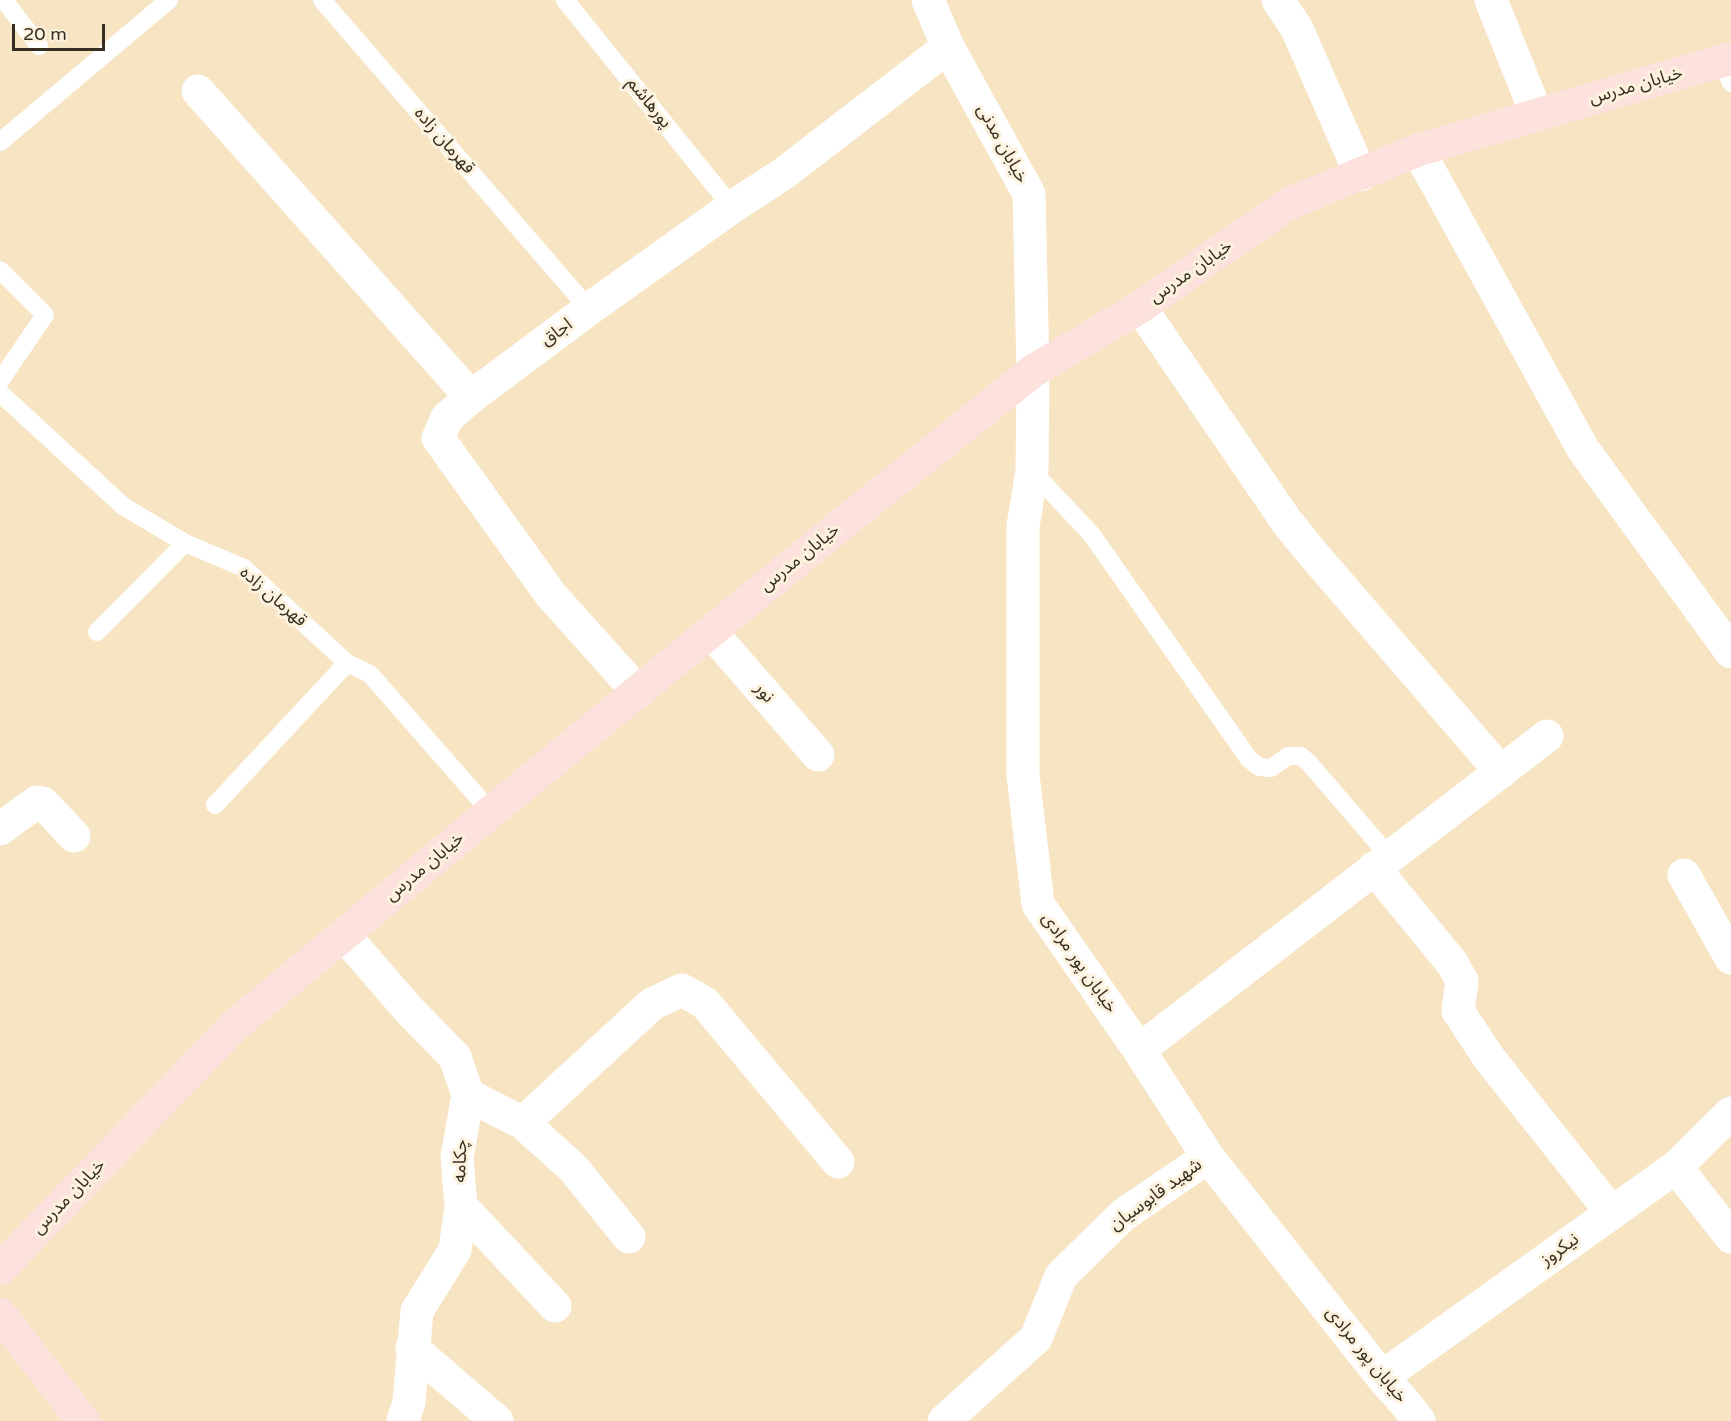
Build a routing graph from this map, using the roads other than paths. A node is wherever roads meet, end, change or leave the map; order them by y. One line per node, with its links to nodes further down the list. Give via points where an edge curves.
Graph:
1 (4, 0): 8 (lane)
2 (169, 0): 13 (lane)
3 (322, 0): 19 (lane, قهرمان زاده)
4 (565, 0): 16 (lane, پورهاشم)
5 (928, 0): 9 (street, خیابان مدنی)
6 (1278, 0): 15 (street, via 1297,29)
7 (1491, 0): 12 (street)
8 (39, 46)
9 (948, 46): 16 (street, اجاق, via 783,174); 20 (street, خیابان مدنی, via 1029,194)
10 (1728, 67): 12 (main road, خیابان مدرس)
11 (198, 91): 23 (street)
12 (1537, 115): 14 (main road, خیابان مدرس)
13 (0, 142)
14 (1418, 150): 15 (main road, خیابان مدرس); 28 (street, via 1583,449)
15 (1361, 175): 18 (main road, خیابان مدرس, via 1288,204)
16 (732, 207): 19 (street, اجاق)
17 (0, 270): 21 (lane, via 45,315)
18 (1140, 307): 20 (main road, خیابان مدرس); 33 (street, via 1287,522)
19 (589, 309): 23 (street, اجاق)
20 (1033, 371): 24 (street, خیابان پور مرادی); 27 (main road, خیابان مدرس)
21 (0, 381)
22 (0, 393): 25 (lane, قهرمان زاده, via 123,506)
23 (471, 397): 30 (street, اجاق, via 447,418 438,438 551,595)
24 (1032, 471): 38 (lane, via 1092,535 1249,759 1271,768 1288,756 1301,756); 42 (street, خیابان پور مرادی, via 1023,526 1023,775 1038,904)
25 (185, 543): 26 (lane); 29 (lane, قهرمان زاده, via 244,568)
26 (97, 632)
27 (711, 632): 30 (main road, خیابان مدرس); 32 (street, نور)
28 (1731, 652)
29 (347, 663): 34 (lane); 35 (lane, قهرمان زاده, via 370,675)
30 (638, 692): 35 (main road, خیابان مدرس)
31 (1547, 736): 33 (street)
32 (818, 755)
33 (1501, 772): 38 (street)
34 (215, 805)
35 (491, 812): 40 (main road, خیابان مدرس)
36 (0, 830): 37 (street, via 37,802 44,803)
37 (74, 836)
38 (1382, 862): 42 (street); 50 (street, via 1462,981 1458,1011 1489,1058)
39 (1684, 875): 41 (street)
40 (344, 934): 43 (street, چکامه, via 455,1057); 53 (main road, خیابان مدرس, via 234,1026)
41 (1731, 958)
42 (1139, 1050): 46 (street, خیابان پور مرادی)
43 (468, 1095): 45 (street); 49 (street, چکامه, via 457,1157)
44 (1731, 1113): 48 (street, نیکروز)
45 (523, 1123): 47 (street, via 652,1004 682,990 705,1003); 51 (street, via 573,1168)
46 (1208, 1157): 57 (street, خیابان پور مرادی); 62 (street, شهید قابوسیان, via 1123,1215 1077,1260 1061,1276 1036,1338)
47 (838, 1162)
48 (1676, 1167): 50 (street, نیکروز); 52 (street)
49 (461, 1206): 54 (street); 56 (street, چکامه, via 455,1250 417,1311)
50 (1612, 1213): 57 (street, نیکروز)
51 (629, 1237)
52 (1731, 1237)
53 (0, 1269)
54 (555, 1306)
55 (0, 1314): 59 (main road)
56 (412, 1348): 60 (street, چکامه, via 409,1402); 61 (street)
57 (1382, 1377): 58 (street, خیابان پور مرادی)
58 (1403, 1415)
59 (83, 1421)
60 (403, 1421)
61 (497, 1421)
62 (944, 1421)

